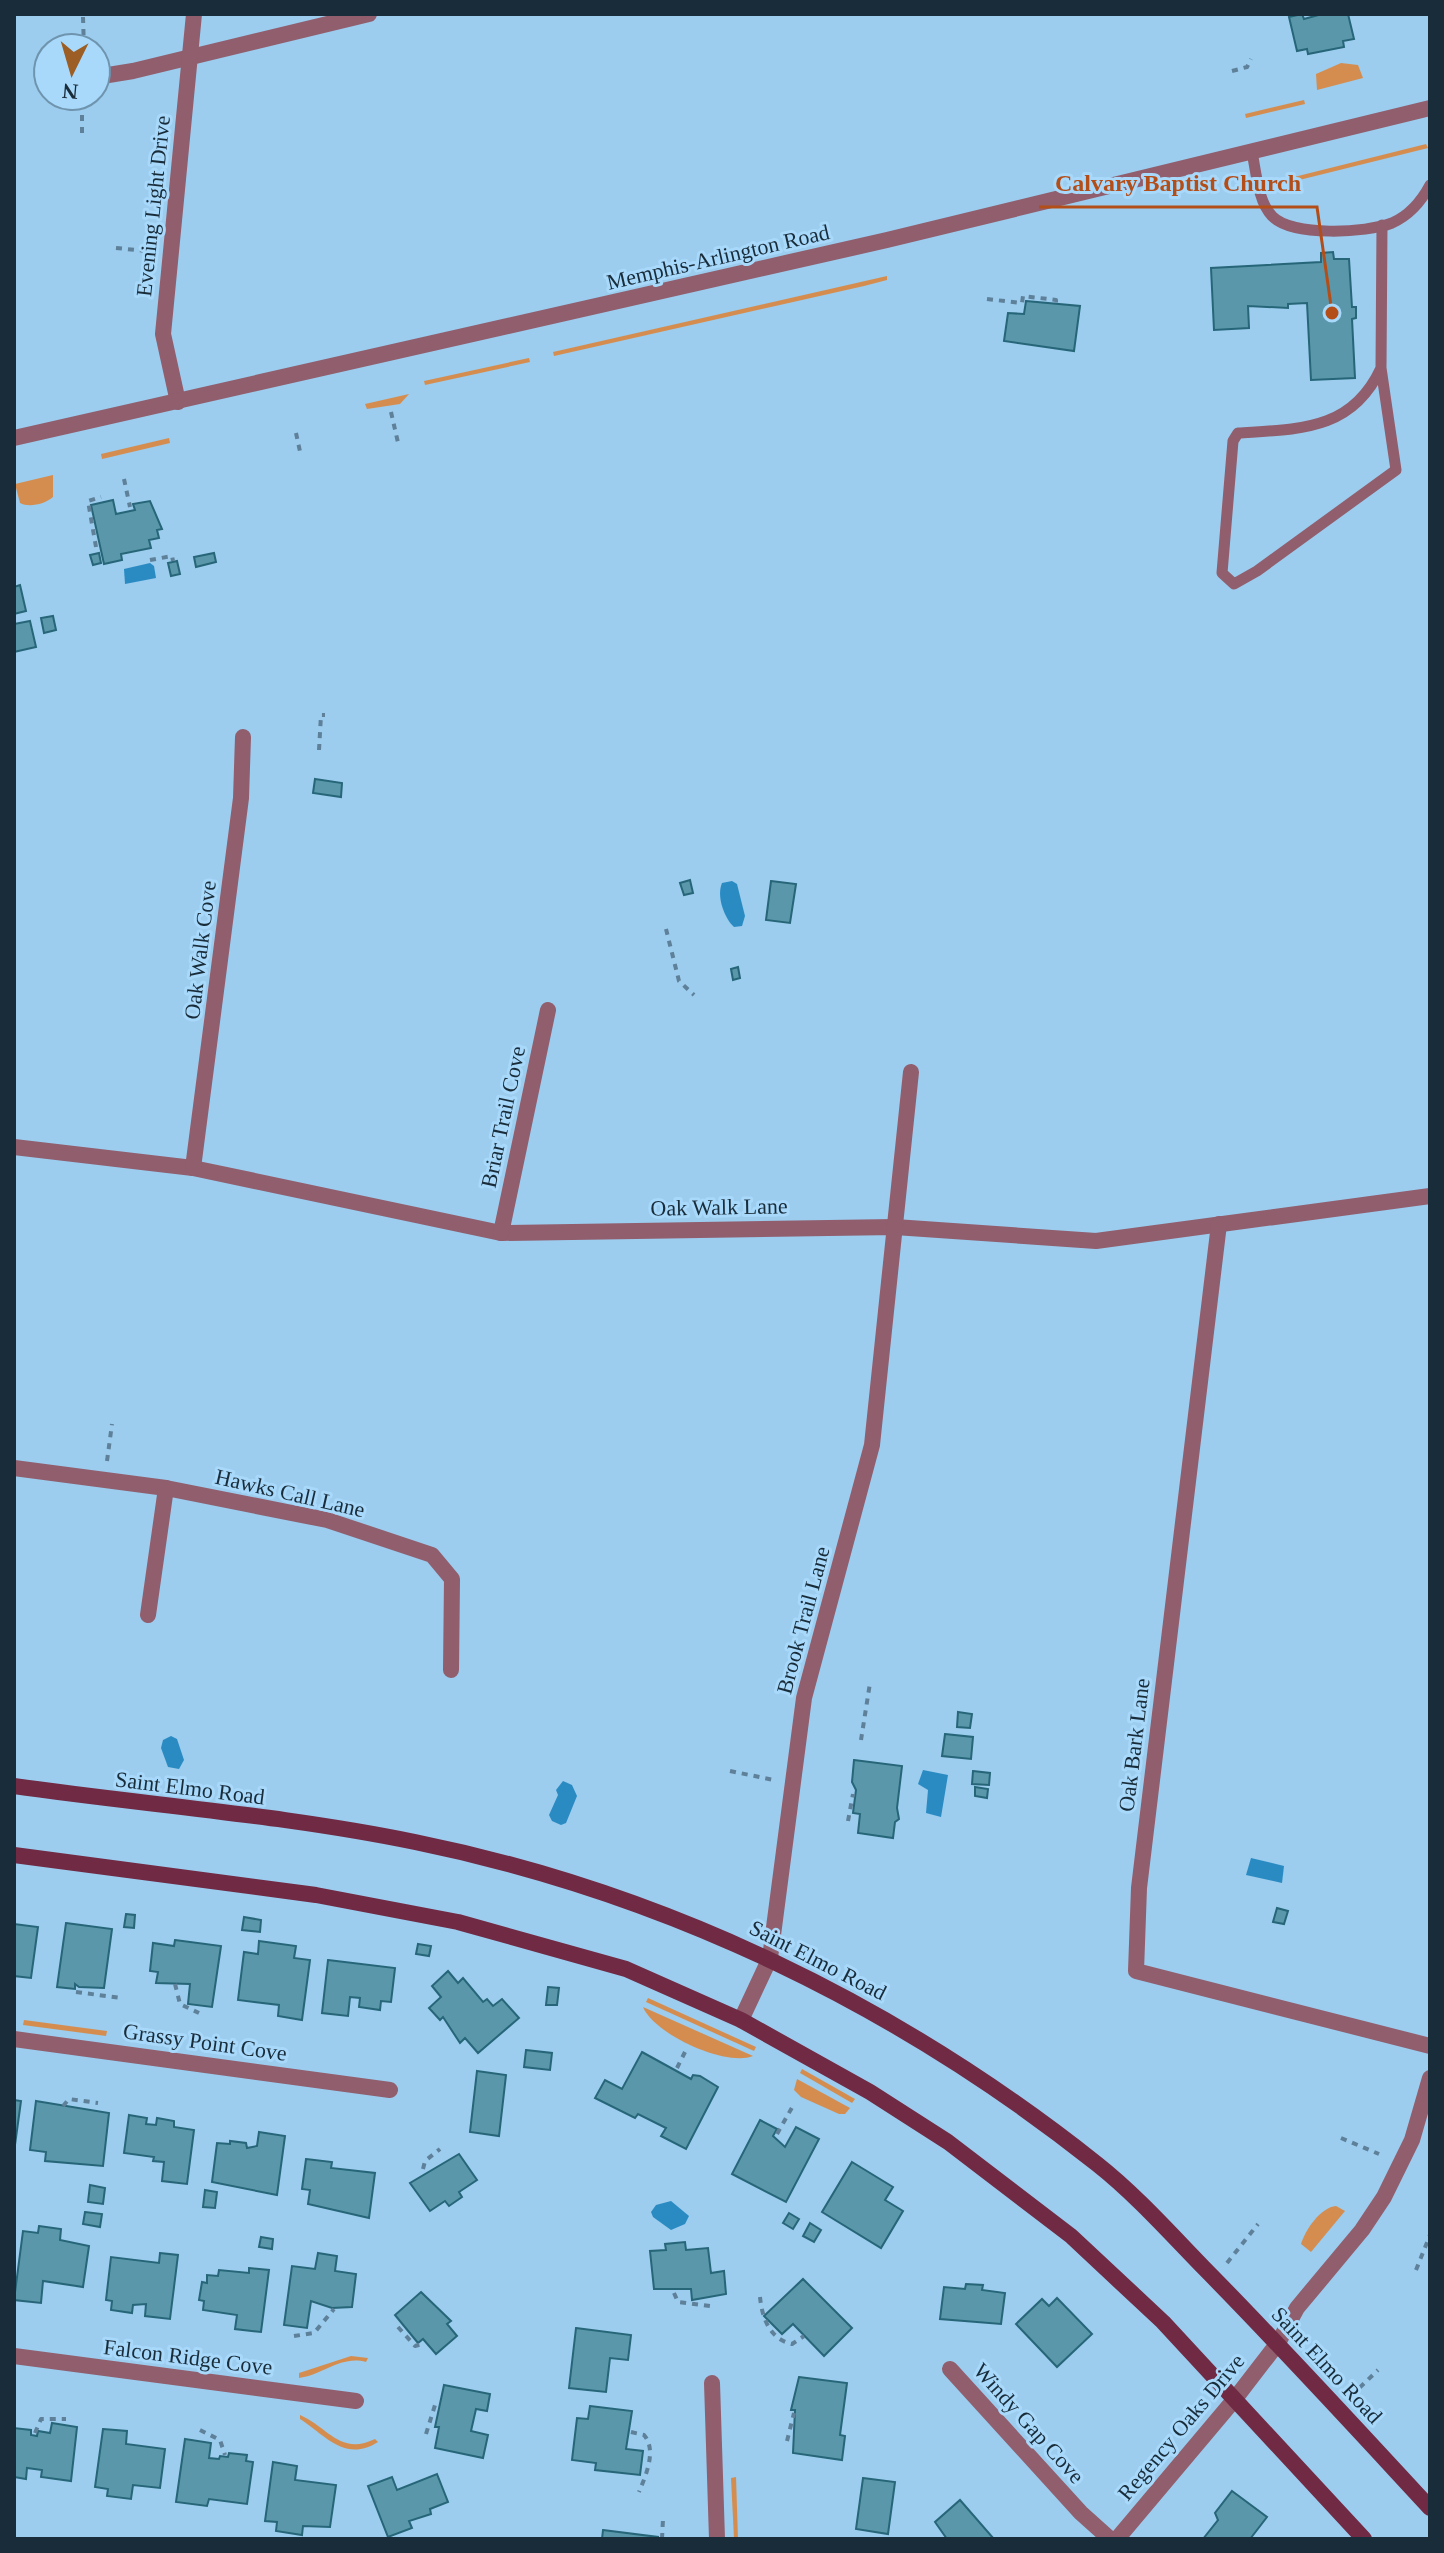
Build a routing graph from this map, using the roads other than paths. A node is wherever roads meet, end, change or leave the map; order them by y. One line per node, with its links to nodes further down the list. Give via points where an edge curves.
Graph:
1 (194, 14): 3 (street, Evening Light Drive)
2 (369, 14): 3 (street)
3 (190, 57): 4 (street); 10 (street, Evening Light Drive, via 163,334)
4 (112, 74)
5 (1430, 108): 6 (street, Memphis-Arlington Road)
6 (1252, 152): 8 (lane, via 1271,216 1293,229); 10 (street, Memphis-Arlington Road)
7 (1430, 185): 8 (lane, via 1418,206)
8 (1382, 225): 9 (lane)
9 (1381, 368): 9 (lane, via 1369,393 1317,427 1238,433 1233,441 1222,573 1234,584 1396,470)
10 (178, 402): 11 (street, Memphis-Arlington Road)
11 (14, 438)
12 (243, 737): 16 (street, Oak Walk Cove, via 237,829)
13 (548, 1010): 20 (street, Briar Trail Cove)
14 (911, 1072): 19 (street, Brook Trail Lane)
15 (14, 1147): 16 (street, Oak Walk Lane)
16 (193, 1168): 20 (street, Oak Walk Lane)
17 (1430, 1196): 18 (street, Oak Walk Lane)
18 (1219, 1224): 19 (street, Oak Walk Lane, via 1096,1241); 30 (street, Oak Bark Lane, via 1139,1888 1136,1971)
19 (895, 1227): 20 (street, Oak Walk Lane); 27 (street, Brook Trail Lane, via 872,1445 804,1698)
20 (501, 1233)
21 (14, 1468): 22 (street, Hawks Call Lane)
22 (166, 1488): 23 (street); 24 (street, Hawks Call Lane, via 327,1520 432,1555 452,1579)
23 (148, 1615)
24 (451, 1670)
25 (14, 1786): 27 (main road, Saint Elmo Road, via 427,1845 616,1896)
26 (14, 1855): 28 (main road, via 316,1895 458,1922 626,1969)
27 (770, 1958): 28 (street, Brook Trail Lane); 33 (main road, Saint Elmo Road, via 906,2031 1099,2165)
28 (741, 2020): 37 (main road, via 935,2134 1071,2236 1163,2322)
29 (14, 2039): 32 (street, Grassy Point Cove)
30 (1430, 2046)
31 (1430, 2078): 33 (street, Regency Oaks Drive, via 1412,2140 1384,2197 1346,2252 1297,2308)
32 (390, 2090)
33 (1278, 2343): 37 (street, Regency Oaks Drive); 39 (main road, Saint Elmo Road)
34 (14, 2356): 38 (street, Falcon Ridge Cove)
35 (950, 2369): 41 (street, Windy Gap Cove)
36 (712, 2383): 40 (street)
37 (1234, 2400): 42 (street, Regency Oaks Drive); 43 (main road)
38 (356, 2401)
39 (1430, 2508)
40 (717, 2539)
41 (1110, 2539)
42 (1117, 2539)
43 (1364, 2539)

